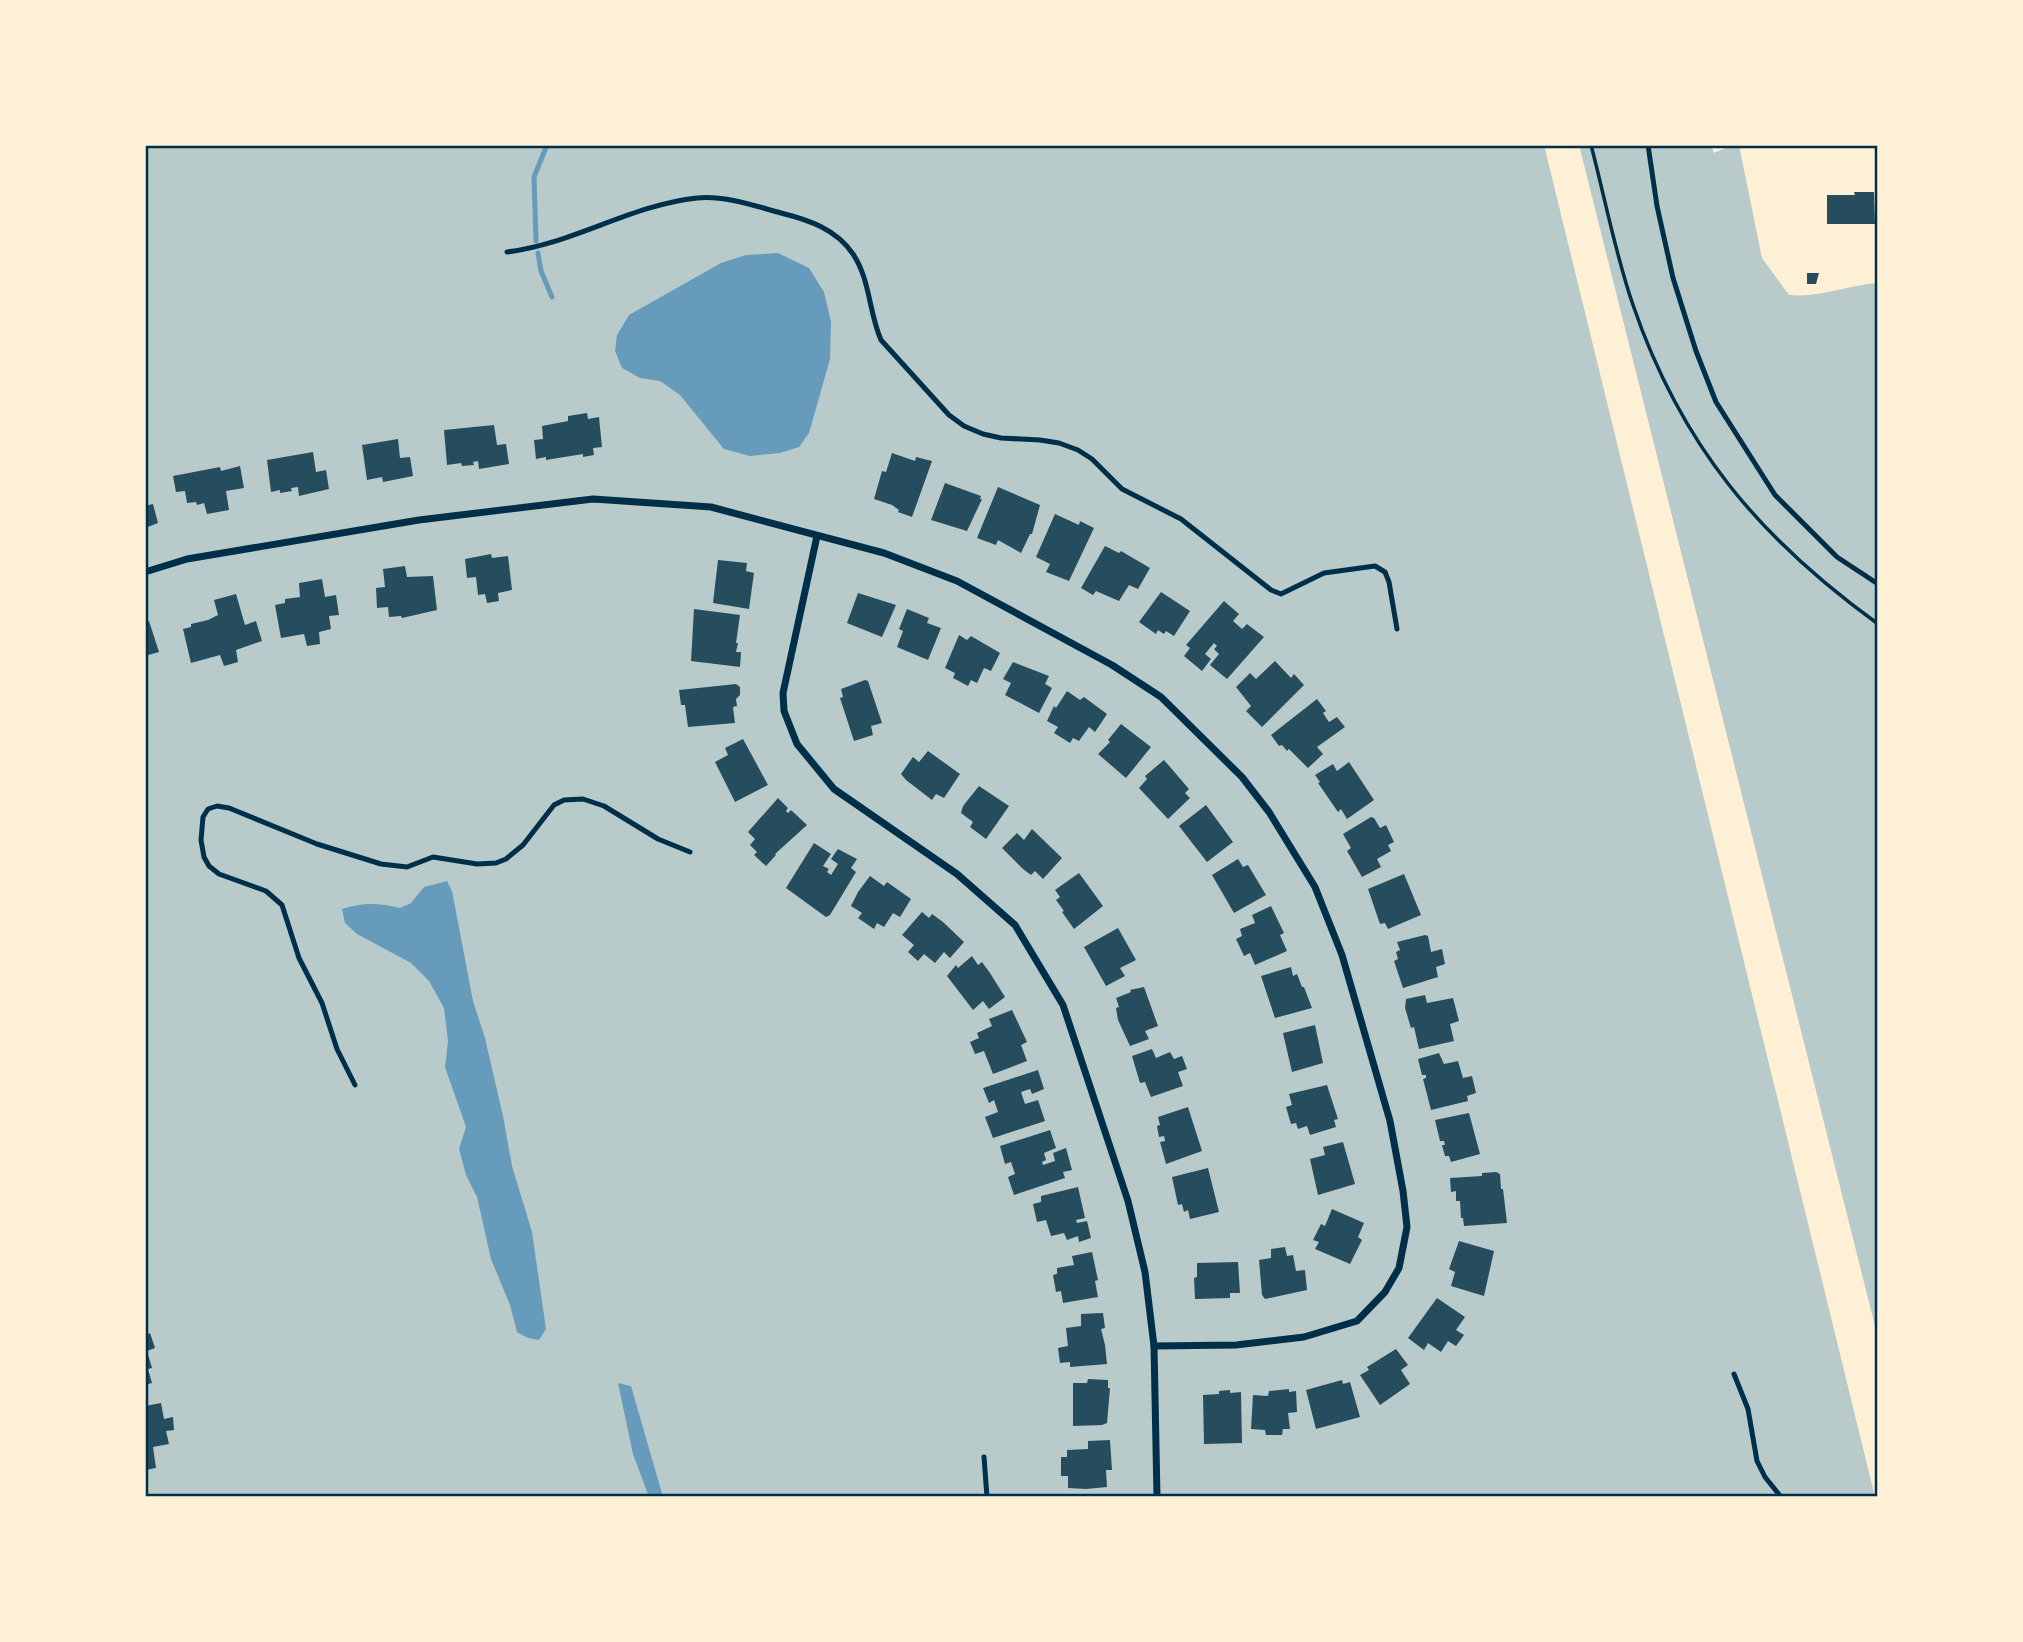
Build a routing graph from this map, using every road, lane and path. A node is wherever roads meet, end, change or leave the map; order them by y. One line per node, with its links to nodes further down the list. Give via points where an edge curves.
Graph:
1 (1591, 145): 7 (path, via 1632,304 1675,404 1734,494 1769,532 1812,574)
2 (1648, 145): 6 (lane, via 1673,278 1716,402 1775,495 1837,557)
3 (508, 251): 8 (lane, via 531,249 649,209 700,198 748,205 823,227 858,261 881,340 964,426 1001,438 1040,440 1078,450 1122,489 1181,519 1281,594 1324,573 1375,566 1385,572 1389,582)
4 (817, 536): 5 (street, via 711,507 593,499 419,520 187,559); 11 (street, via 783,693 789,727 808,760 834,789 957,874 1015,925 1063,1005 1128,1200); 11 (street, via 884,553 957,581 1112,665 1161,697 1242,777 1315,887 1342,955 1390,1121 1407,1227 1398,1268 1385,1292 1357,1321 1304,1337 1236,1345)
5 (145, 572)
6 (1878, 584)
7 (1878, 624)
8 (1397, 629)
9 (690, 852): 10 (lane, via 583,799 554,805 532,835 496,863 433,858 407,867 381,864 317,844 229,808 208,809 202,827 204,857 219,874 267,891 282,905 299,958)
10 (355, 1085)
11 (1154, 1346): 15 (street)
12 (1734, 1374): 16 (lane, via 1748,1409 1757,1461)
13 (984, 1457): 14 (lane)
14 (987, 1497)
15 (1157, 1497)
16 (1781, 1497)

